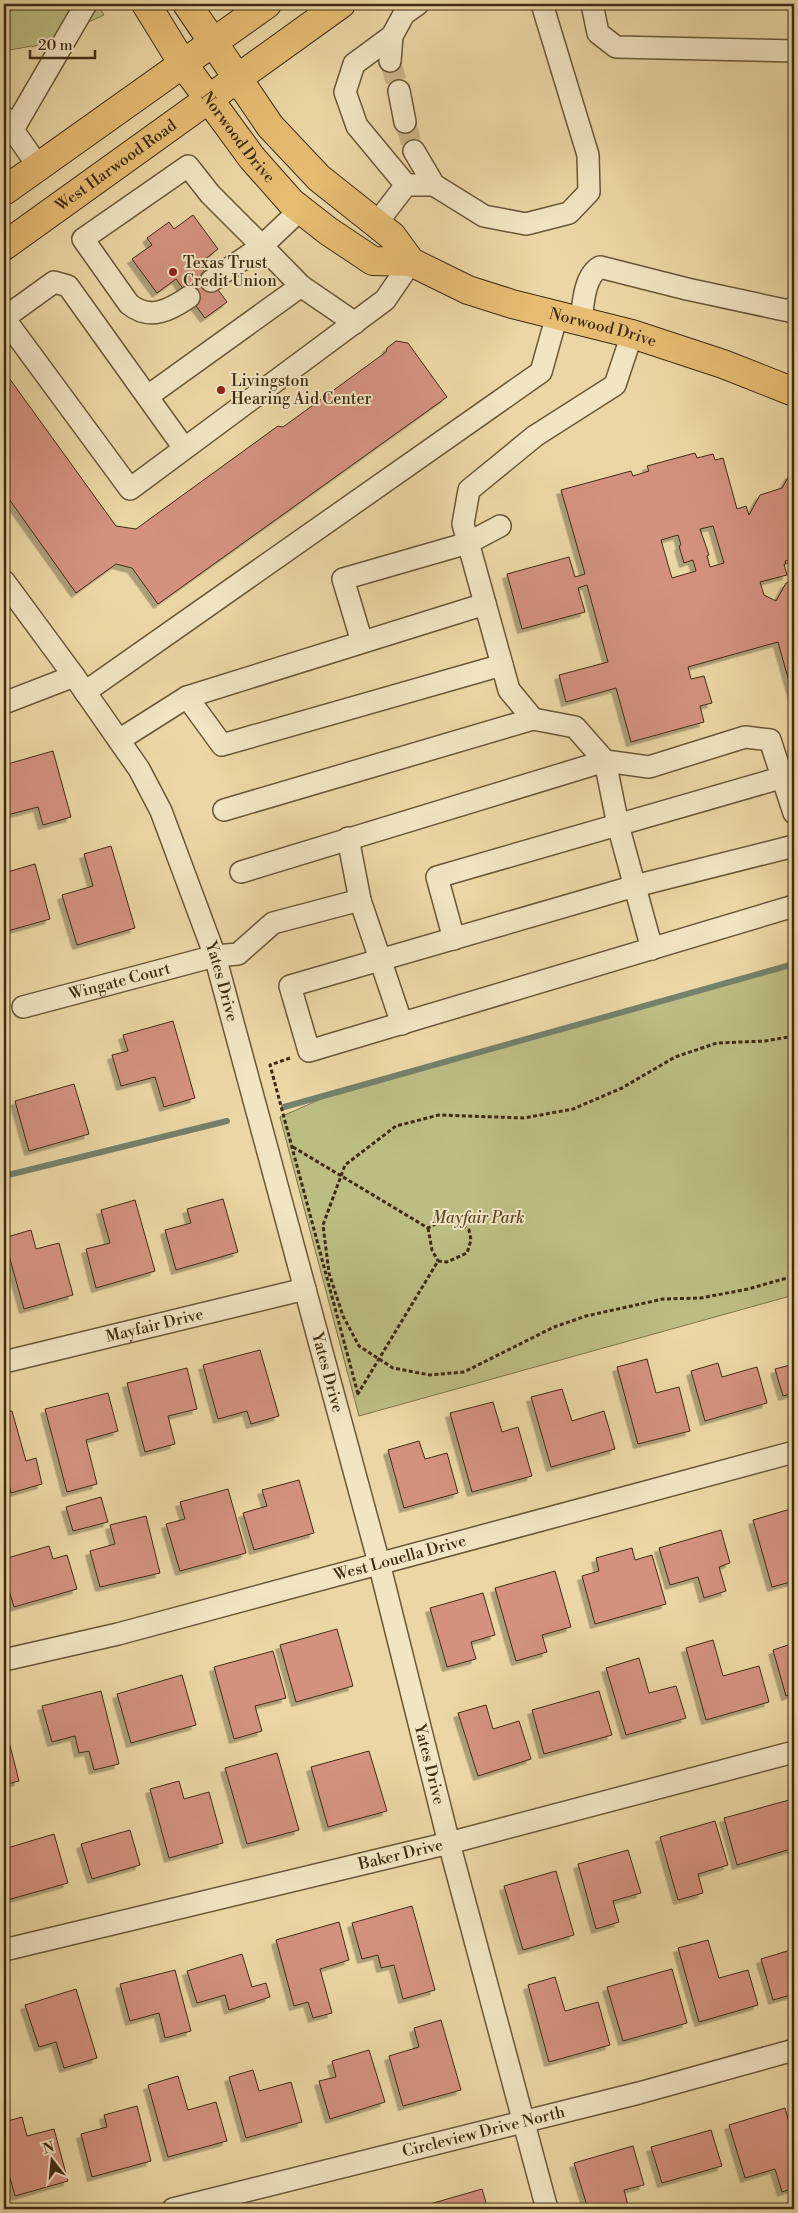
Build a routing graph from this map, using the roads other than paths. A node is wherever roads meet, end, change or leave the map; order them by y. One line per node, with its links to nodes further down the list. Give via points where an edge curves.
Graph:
1 (86, 4): 16 (street)
2 (146, 4): 11 (main road, Norwood Drive)
3 (187, 4): 11 (main road, Norwood Drive)
4 (267, 4): 11 (main road)
5 (342, 4): 13 (main road, West Harwood Road)
6 (418, 4): 9 (street, via 404,14)
7 (542, 4): 19 (street, via 588,155 589,192 569,213 526,224 484,216)
8 (592, 4): 10 (street, via 598,33 616,47)
9 (392, 36): 12 (street); 20 (street, via 354,64 345,92 357,126)
10 (794, 50)
11 (198, 53): 13 (main road, Norwood Drive); 13 (main road, Norwood Drive); 18 (main road)
12 (390, 61)
13 (224, 87): 22 (main road, Norwood Drive, via 252,158); 23 (main road, Norwood Drive, via 270,126 319,178); 24 (main road, West Harwood Road)
14 (398, 91): 15 (street)
15 (405, 122)
16 (7, 127): 18 (street)
17 (414, 151): 19 (street)
18 (38, 166): 21 (main road)
19 (434, 184): 20 (street)
20 (406, 185): 23 (street)
21 (4, 191)
22 (301, 209): 25 (street); 26 (main road, Norwood Drive, via 372,261)
23 (376, 224): 26 (main road, Norwood Drive, via 392,236)
24 (4, 246)
25 (262, 246): 27 (street); 28 (street); 29 (street, via 214,198 188,166 83,239 129,304 136,309 163,312)
26 (411, 262): 32 (main road, Norwood Drive, via 468,290); 33 (street, via 385,300)
27 (211, 281)
28 (301, 286): 33 (street); 36 (street)
29 (189, 297)
30 (794, 307): 32 (street, via 789,311 600,267 594,270)
31 (4, 318): 36 (street, via 54,282 68,286); 37 (street, via 130,489)
32 (569, 318): 34 (main road, Norwood Drive); 44 (street, via 542,372)
33 (355, 323): 37 (street)
34 (632, 334): 35 (main road, Norwood Drive, via 724,364); 39 (street, via 615,385 535,436 469,490 463,524)
35 (794, 392)
36 (148, 396): 37 (street)
37 (184, 448)
38 (500, 526): 39 (street)
39 (468, 543): 41 (street); 42 (street, via 343,579)
40 (4, 581): 44 (street, Yates Drive)
41 (485, 604): 42 (street); 43 (street)
42 (362, 642): 45 (street)
43 (502, 665): 45 (street, via 222,745); 47 (street, via 509,690)
44 (80, 684): 46 (street); 48 (street, Yates Drive)
45 (187, 697): 48 (street)
46 (4, 703)
47 (533, 719): 49 (street, via 575,727); 51 (street)
48 (119, 740): 62 (street, Yates Drive, via 162,811)
49 (605, 761): 50 (street, via 648,767 745,736 770,740); 53 (street); 54 (street)
50 (788, 775): 52 (street); 53 (street)
51 (224, 810)
52 (794, 813)
53 (618, 825): 57 (street); 60 (street, via 437,877)
54 (348, 838): 56 (street); 58 (street)
55 (794, 846): 57 (street)
56 (241, 872)
57 (635, 886): 60 (street); 61 (street)
58 (360, 900): 62 (street, Wingate Court, via 273,923 238,954); 63 (street)
59 (794, 906): 61 (street)
60 (454, 939): 63 (street)
61 (652, 949): 65 (street)
62 (215, 956): 64 (street, Wingate Court); 66 (street, Yates Drive)
63 (380, 961): 65 (street); 65 (street, via 290,986 310,1051)
64 (23, 1007)
65 (402, 1024)
66 (305, 1289): 67 (street, Mayfair Drive); 69 (street, Yates Drive)
67 (4, 1362)
68 (794, 1452): 69 (street, West Louella Drive)
69 (379, 1563): 70 (street, West Louella Drive, via 118,1634); 72 (street, Yates Drive)
70 (4, 1660)
71 (794, 1752): 72 (street, Baker Drive)
72 (449, 1843): 73 (street, Baker Drive); 75 (street, Yates Drive)
73 (4, 1950)
74 (794, 2050): 75 (street, Circleview Drive North)
75 (524, 2122): 76 (street, Circleview Drive North); 77 (street, Yates Drive)
76 (173, 2209)
77 (547, 2209)

